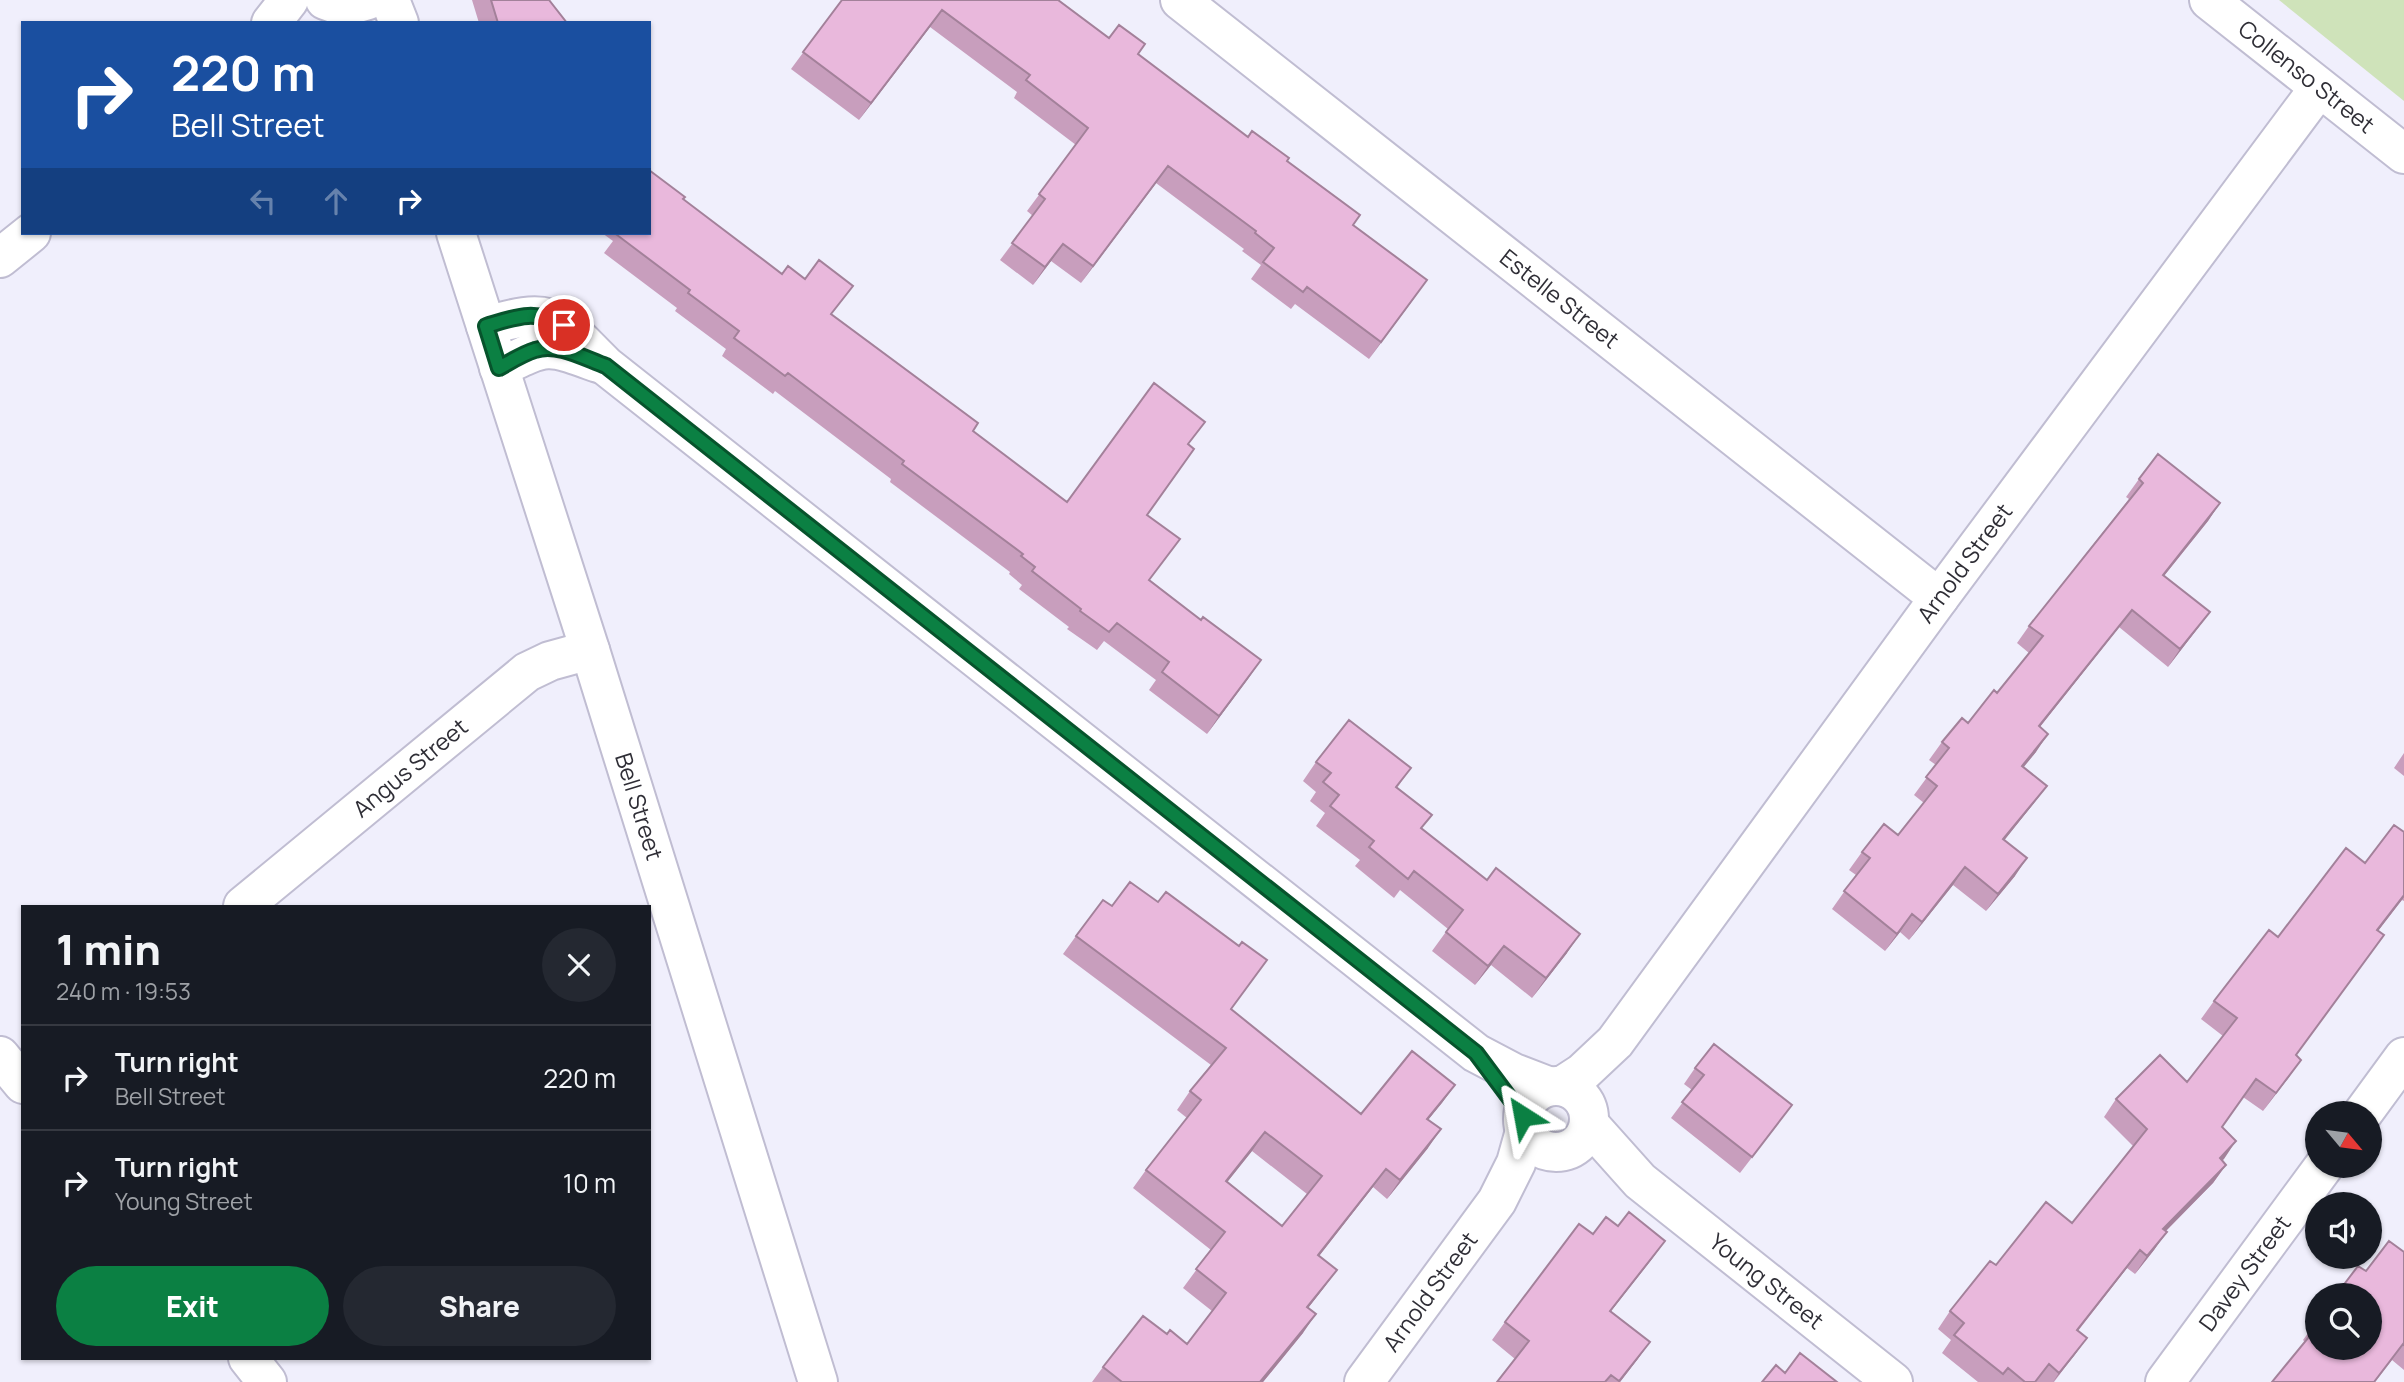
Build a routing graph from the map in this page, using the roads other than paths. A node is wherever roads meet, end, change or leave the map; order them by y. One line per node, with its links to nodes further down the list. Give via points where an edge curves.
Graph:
1 (289, 0): 5 (street)
2 (390, 0): 6 (street)
3 (1180, 0): 15 (street, Estelle Street)
4 (2209, 0): 7 (street, Collenso Street)
5 (273, 21)
6 (398, 21)
7 (2319, 88): 8 (street, Collenso Street); 15 (street, Arnold Street)
8 (2404, 154)
9 (29, 235): 11 (street)
10 (457, 235): 12 (street, Bell Street)
11 (0, 258)
12 (486, 326): 13 (street, Young Street, via 526,315 550,318 564,325); 14 (street, Bell Street)
13 (606, 366): 14 (street, Young Street, via 548,348 536,349); 22 (street, Young Street, via 1476,1053 1514,1073)
14 (499, 368): 16 (street, Bell Street)
15 (1939, 598): 22 (street, Arnold Street)
16 (590, 650): 17 (street, Angus Street, via 527,673); 26 (street, Bell Street)
17 (244, 905)
18 (0, 1056): 20 (street)
19 (2404, 1057): 21 (street)
20 (21, 1082)
21 (2371, 1101)
22 (1557, 1119): 27 (street, Arnold Street, via 1516,1163 1497,1202); 28 (street, Young Street, via 1604,1164 1640,1181)
23 (2315, 1178): 29 (street, Davey Street)
24 (250, 1360): 25 (street)
25 (268, 1382)
26 (818, 1382)
27 (1364, 1382)
28 (1893, 1382)
29 (2165, 1382)

